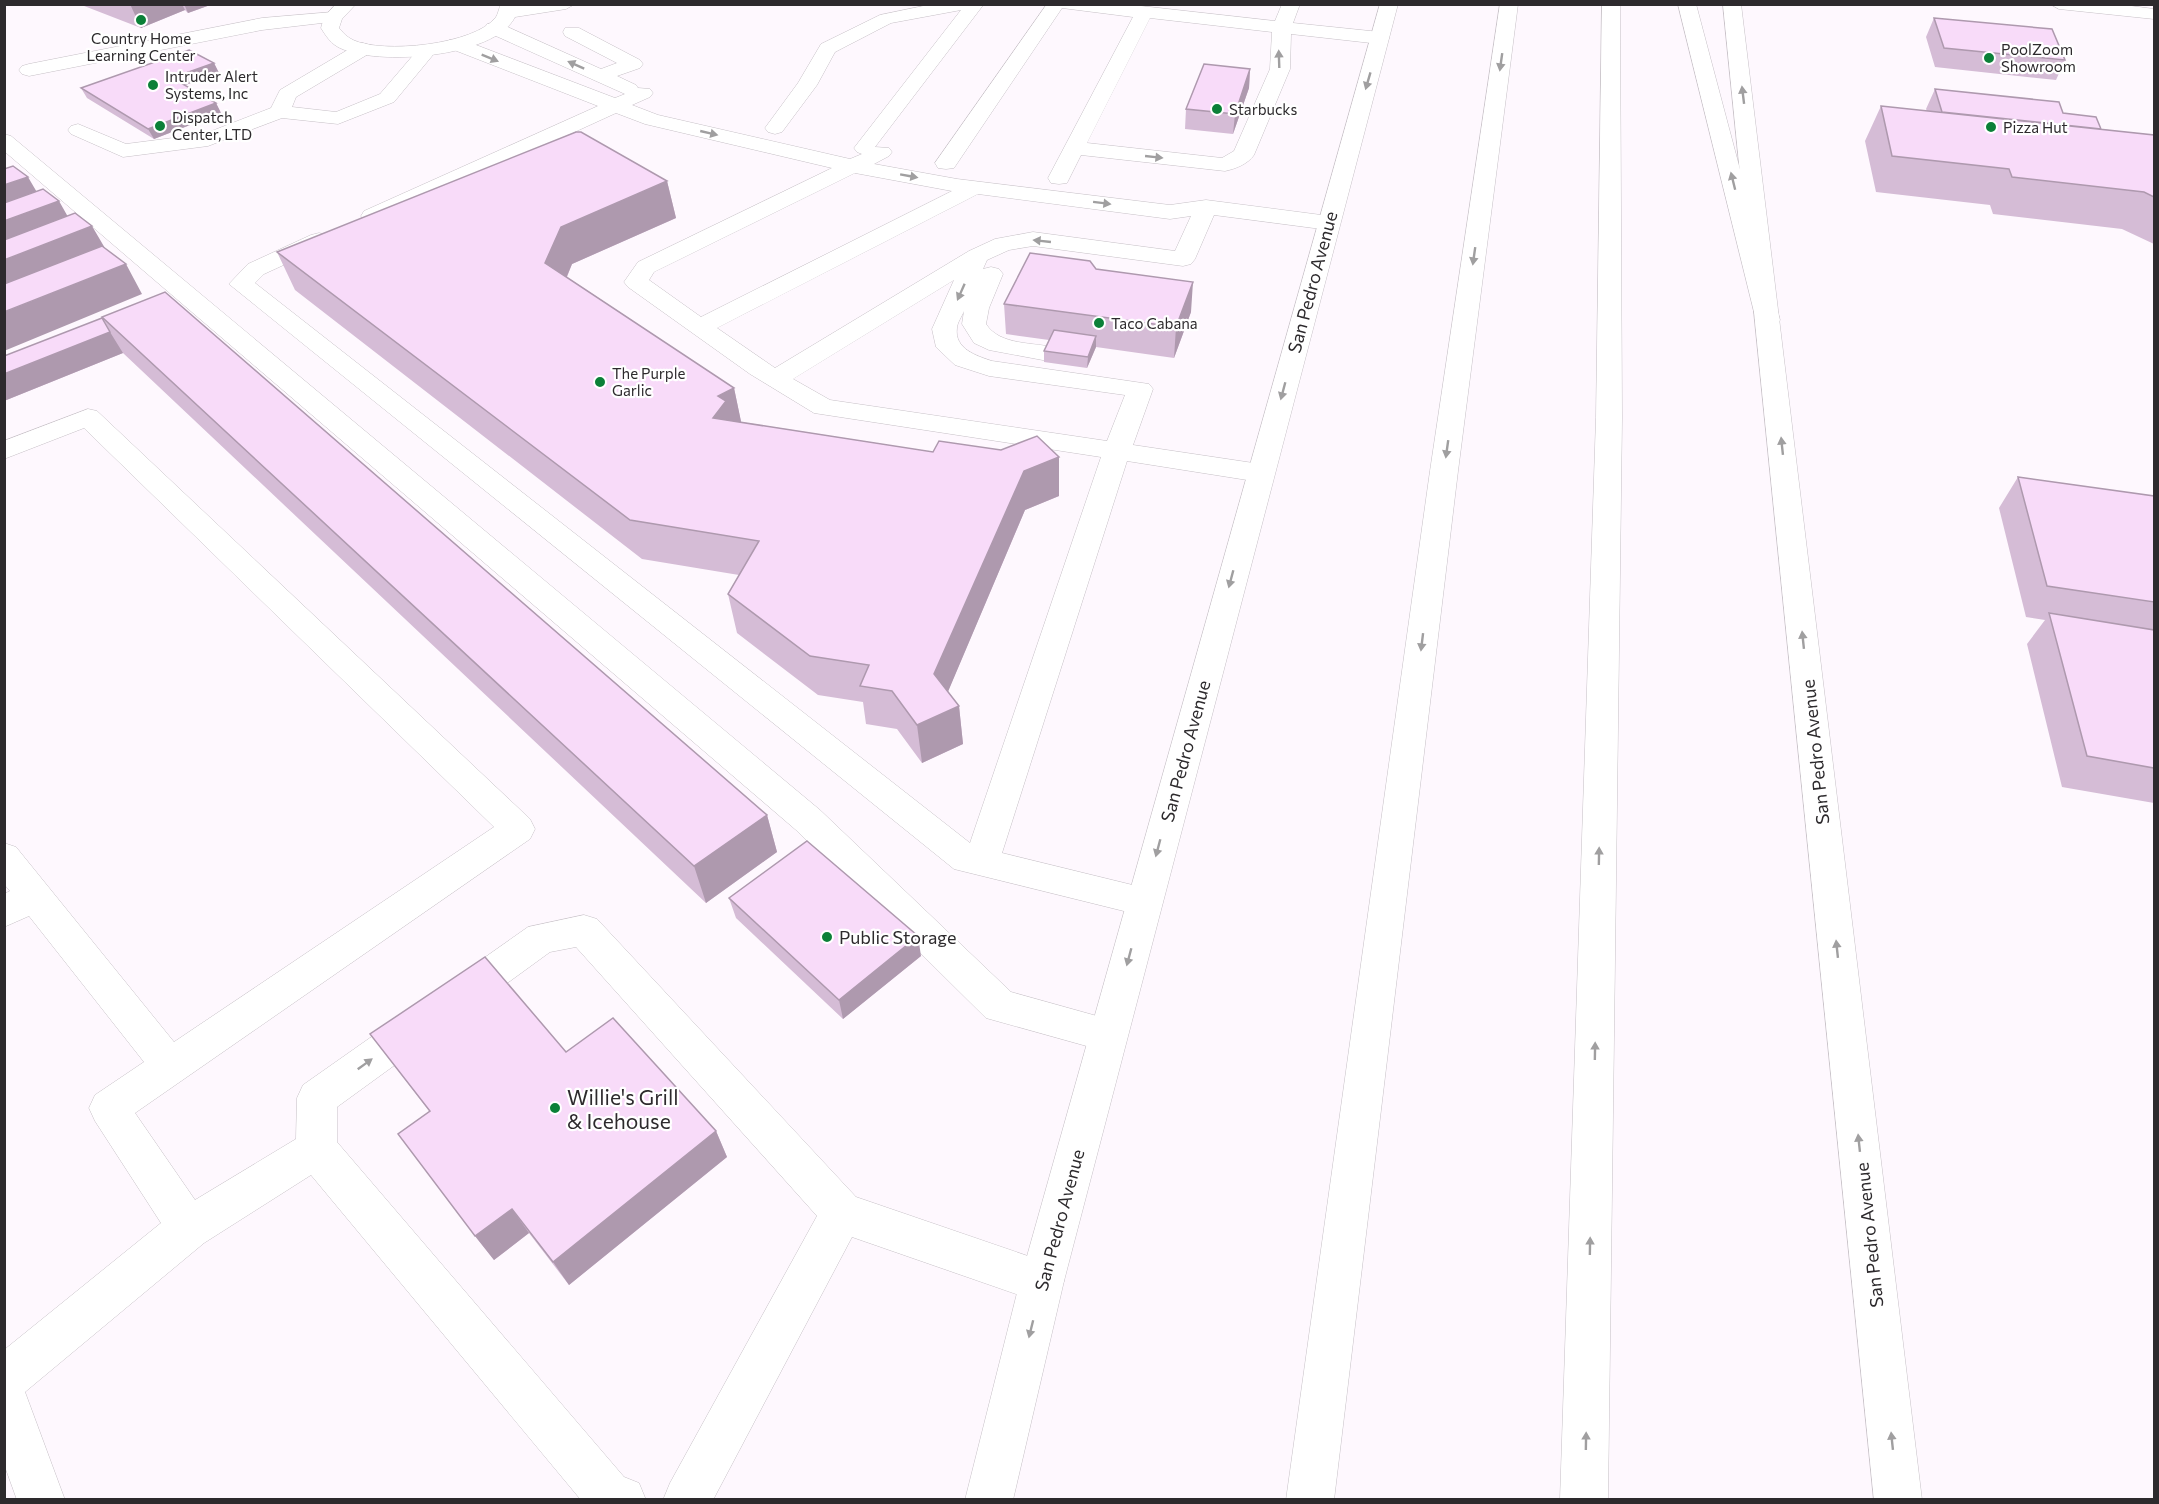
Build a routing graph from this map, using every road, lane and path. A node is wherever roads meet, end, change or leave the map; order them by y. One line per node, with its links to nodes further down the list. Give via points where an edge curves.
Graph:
1 (567, 4): 13 (main road)
2 (964, 4): 29 (main road, via 886,19 828,48)
3 (975, 4): 34 (main road)
4 (1056, 4): 37 (main road)
5 (1068, 4): 15 (main road)
6 (1291, 4): 18 (main road)
7 (1389, 4): 20 (main road, San Pedro Avenue)
8 (1509, 4): 71 (main road, one-way to 71)
9 (1611, 4): 72 (main road, one-way to 9, via 1609,418)
10 (1687, 4): 46 (main road, one-way to 10)
11 (1732, 4): 46 (main road, San Pedro Avenue, one-way to 11)
12 (2059, 4): 16 (main road)
13 (510, 8): 17 (main road)
14 (340, 11): 22 (main road, via 330,28 336,38); 24 (main road, via 262,24 233,20)
15 (1144, 13): 18 (main road); 33 (main road)
16 (2154, 14)
17 (494, 28): 21 (main road); 25 (main road, one-way to 17)
18 (1282, 28): 20 (main road); 33 (main road, one-way to 18, via 1225,165 1243,155 1280,69)
19 (572, 32): 25 (main road, via 633,64)
20 (1380, 38): 43 (main road, San Pedro Avenue, one-way to 43)
21 (456, 44): 23 (main road); 26 (main road, one-way to 26)
22 (363, 49): 23 (main road); 27 (main road, via 287,94)
23 (428, 50): 27 (main road, via 387,98 338,118)
24 (29, 70)
25 (600, 76): 26 (main road, via 654,96)
26 (615, 106): 34 (main road, one-way to 34, via 652,120); 56 (main road, via 256,269 241,284 966,860)
27 (280, 111): 30 (main road, via 208,140 123,151)
28 (753, 122): 29 (main road)
29 (775, 128): 31 (main road)
30 (78, 130)
31 (797, 133)
32 (4, 140): 35 (main road)
33 (1075, 148): 40 (main road)
34 (868, 153): 38 (main road, one-way to 38); 47 (main road, via 646,267 636,282)
35 (13, 158): 39 (main road)
36 (924, 159): 37 (main road)
37 (946, 163): 38 (main road)
38 (973, 174): 40 (main road); 42 (main road, one-way to 42, via 1170,212); 47 (main road)
39 (49, 177): 41 (main road); 59 (main road, via 66,205 175,298 808,820 999,1006)
40 (1059, 178): 42 (main road, via 1176,194)
41 (27, 185)
42 (1206, 207): 43 (main road); 44 (main road, one-way to 44, via 1184,259 1033,239)
43 (1329, 223): 54 (main road, San Pedro Avenue, one-way to 54)
44 (1003, 244): 45 (main road); 48 (main road, via 974,324 983,338 998,345)
45 (977, 256): 50 (main road); 51 (main road, one-way to 51, via 944,329 948,347 964,360 989,368)
46 (1768, 320): 73 (main road, San Pedro Avenue, one-way to 46)
47 (699, 327): 50 (main road)
48 (1048, 353)
49 (1091, 359): 51 (main road, via 1126,372)
50 (775, 379): 53 (main road, via 823,407)
51 (1140, 389): 53 (main road)
52 (4, 451): 60 (main road, via 88,417 518,829)
53 (1117, 451): 54 (main road); 56 (main road)
54 (1260, 473): 57 (main road, San Pedro Avenue, one-way to 57)
55 (4, 856): 58 (main road)
56 (981, 863): 57 (main road)
57 (1144, 901): 59 (main road, San Pedro Avenue, one-way to 59)
58 (20, 903): 60 (main road)
59 (1108, 1035): 64 (main road, San Pedro Avenue)
60 (170, 1066): 63 (main road, via 109,1108)
61 (316, 1149): 62 (main road, one-way to 62, via 317,1098 541,938 584,930); 63 (main road); 68 (main road, via 609,1496)
62 (842, 1213): 64 (main road); 69 (main road)
63 (189, 1228): 65 (main road)
64 (1042, 1281): 70 (main road, San Pedro Avenue, one-way to 70)
65 (4, 1380)
66 (4, 1396): 67 (main road)
67 (41, 1500)
68 (622, 1500)
69 (687, 1500)
70 (988, 1500)
71 (1310, 1500)
72 (1584, 1500)
73 (1898, 1500)

